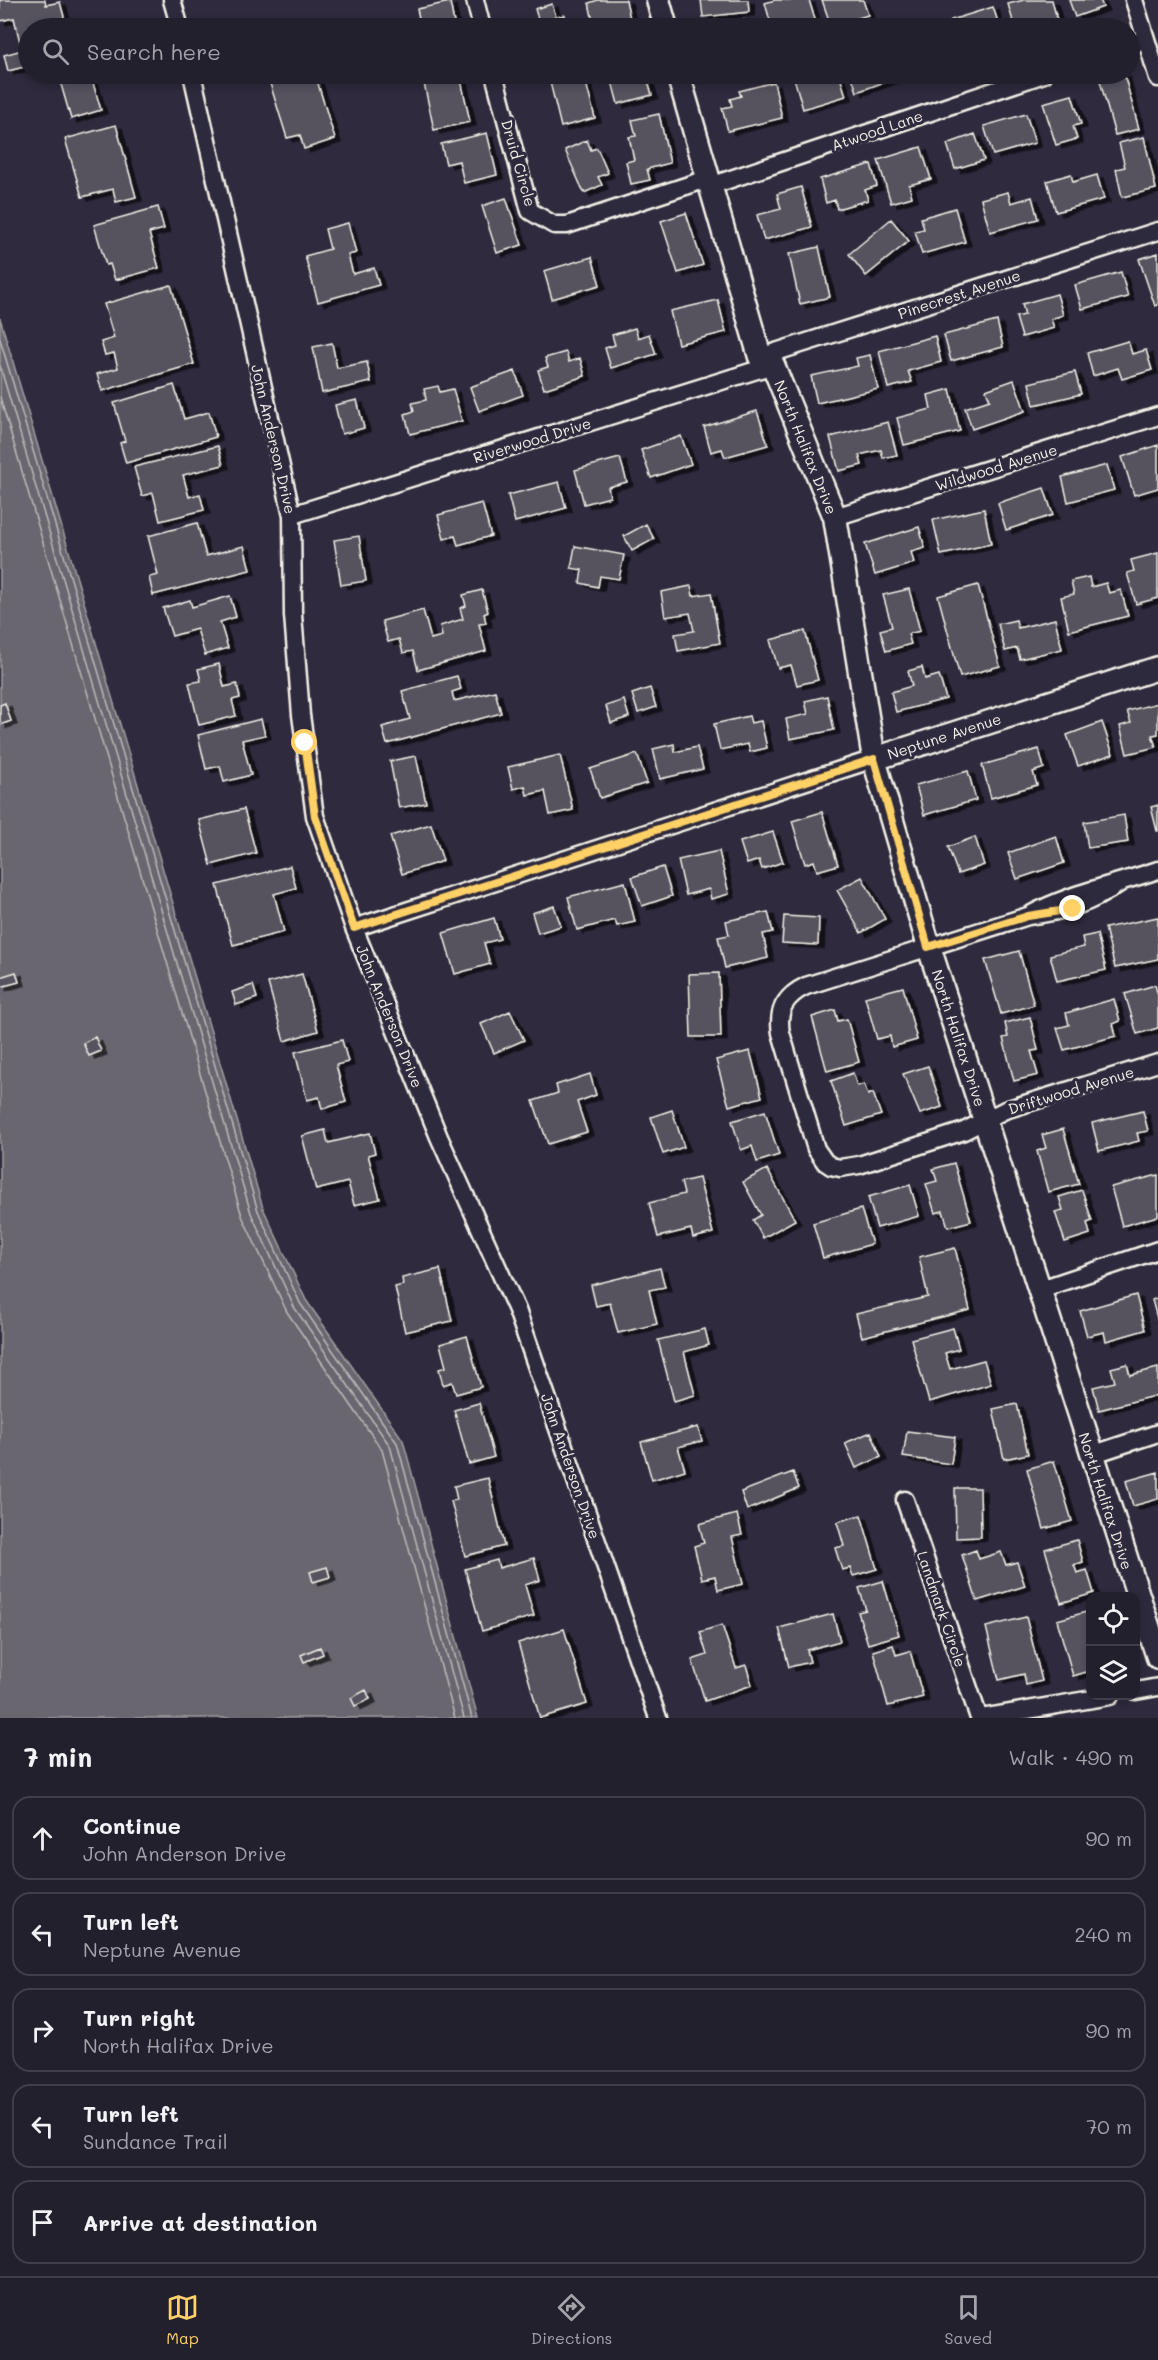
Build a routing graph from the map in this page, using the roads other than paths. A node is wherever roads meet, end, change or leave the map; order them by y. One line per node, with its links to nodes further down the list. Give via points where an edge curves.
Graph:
1 (172, 0): 5 (street)
2 (475, 0): 6 (street)
3 (658, 0): 7 (street)
4 (1134, 0): 8 (street)
5 (177, 18)
6 (480, 18)
7 (663, 18)
8 (1140, 18)
9 (1140, 20): 10 (street)
10 (1146, 39): 11 (street); 12 (street)
11 (1140, 41)
12 (1158, 78)
13 (194, 84): 21 (street, John Anderson Drive)
14 (497, 84): 17 (street, Druid Circle, via 530,211 554,225 567,225)
15 (681, 84): 17 (street, North Halifax Drive)
16 (1013, 84): 17 (street, Atwood Lane)
17 (709, 182): 19 (street, North Halifax Drive)
18 (1158, 231): 19 (street, Pinecrest Avenue)
19 (767, 361): 21 (street, Riverwood Drive); 22 (street, North Halifax Drive)
20 (1158, 416): 22 (street, Wildwood Avenue)
21 (292, 515): 26 (street, John Anderson Drive, via 293,615 315,816)
22 (835, 517): 24 (street, North Halifax Drive)
23 (1158, 668): 24 (street, Neptune Avenue)
24 (874, 759): 26 (street, Neptune Avenue); 27 (street, North Halifax Drive)
25 (1158, 870): 27 (street, Driftwood Avenue, via 1082,891 1028,916)
26 (354, 928): 39 (street, John Anderson Drive, via 439,1137 517,1310)
27 (928, 947): 29 (street, North Halifax Drive); 29 (street, Driftwood Avenue, via 806,986 783,1005 781,1033 816,1149 831,1166 849,1167 964,1131)
28 (1158, 1063): 29 (street, Driftwood Avenue, via 1005,1110)
29 (986, 1120): 31 (street, North Halifax Drive)
30 (1158, 1250): 31 (street)
31 (1038, 1290): 33 (street, North Halifax Drive)
32 (1158, 1433): 33 (street)
33 (1091, 1455): 35 (street, North Halifax Drive)
34 (905, 1500): 40 (street, Landmark Circle)
35 (1158, 1657)
36 (1158, 1687): 37 (street)
37 (1140, 1690)
38 (1086, 1699): 40 (street)
39 (658, 1718)
40 (980, 1718)

